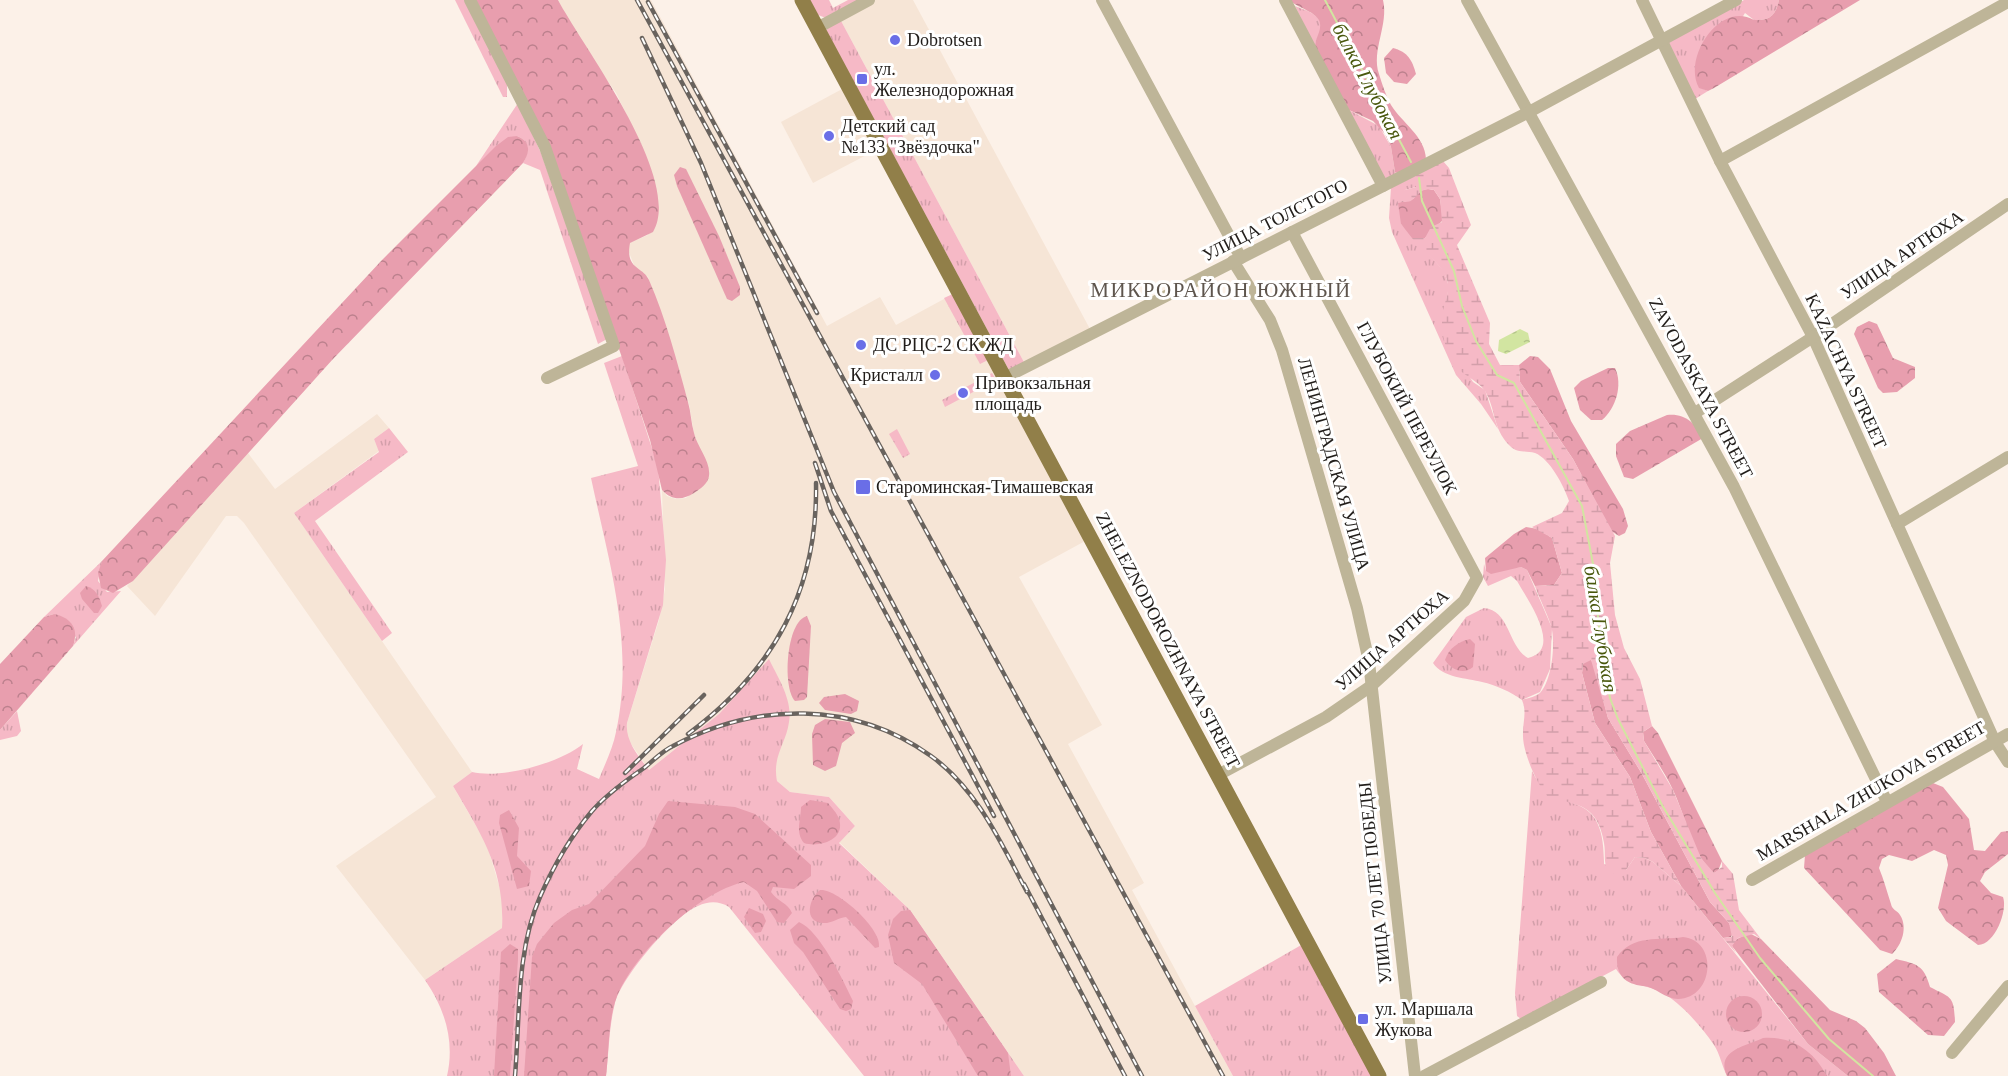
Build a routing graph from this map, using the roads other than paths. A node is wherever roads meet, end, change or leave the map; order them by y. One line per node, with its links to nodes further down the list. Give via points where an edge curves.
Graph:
1 (470, 0): 19 (street, via 545,147 614,346)
2 (802, 0): 10 (main road, ZHELEZNODOROZHNAYA STREET)
3 (869, 0): 10 (street)
4 (1102, 0): 17 (street, ЛЕНИНГРАДСКАЯ УЛИЦА)
5 (1285, 0): 14 (street)
6 (1467, 0): 12 (street, ZAVODASKAYA STREET)
7 (1642, 0): 11 (street, KAZACHYA STREET)
8 (1736, 0): 11 (street, УЛИЦА ТОЛСТОГО)
9 (2008, 2): 13 (street)
10 (817, 28): 20 (main road, ZHELEZNODOROZHNAYA STREET)
11 (1660, 42): 12 (street, УЛИЦА ТОЛСТОГО); 13 (street, KAZACHYA STREET)
12 (1528, 112): 14 (street, УЛИЦА ТОЛСТОГО); 21 (street, ZAVODASKAYA STREET)
13 (1720, 161): 18 (street, KAZACHYA STREET)
14 (1383, 186): 16 (street, УЛИЦА ТОЛСТОГО)
15 (2008, 204): 18 (street, УЛИЦА АРТЮХА)
16 (1292, 232): 17 (street, УЛИЦА ТОЛСТОГО); 24 (street, ГЛУБОКИЙ ПЕРЕУЛОК)
17 (1237, 260): 20 (street, УЛИЦА ТОЛСТОГО); 25 (street, ЛЕНИНГРАДСКАЯ УЛИЦА, via 1282,350 1357,608)
18 (1813, 337): 21 (street, УЛИЦА АРТЮХА); 23 (street, KAZACHYA STREET)
19 (547, 378)
20 (1006, 378): 29 (main road, ZHELEZNODOROZHNAYA STREET)
21 (1695, 413): 30 (street, ZAVODASKAYA STREET)
22 (2008, 457): 23 (street)
23 (1897, 524): 27 (street, KAZACHYA STREET)
24 (1474, 570): 25 (street, УЛИЦА АРТЮХА, via 1476,583 1464,601)
25 (1371, 686): 29 (street, УЛИЦА АРТЮХА, via 1326,717); 36 (street, УЛИЦА 70 ЛЕТ ПОБЕДЫ)
26 (2008, 734): 27 (street, MARSHALA ZHUKOVA STREET)
27 (1995, 742): 28 (street, KAZACHYA STREET); 30 (street, MARSHALA ZHUKOVA STREET)
28 (2008, 762)
29 (1218, 775): 35 (main road, ZHELEZNODOROZHNAYA STREET)
30 (1887, 802): 31 (street, MARSHALA ZHUKOVA STREET)
31 (1752, 880)
32 (1601, 982): 37 (street)
33 (2008, 986): 34 (street)
34 (1952, 1053)
35 (1379, 1076)
36 (1415, 1076)
37 (1424, 1076)

